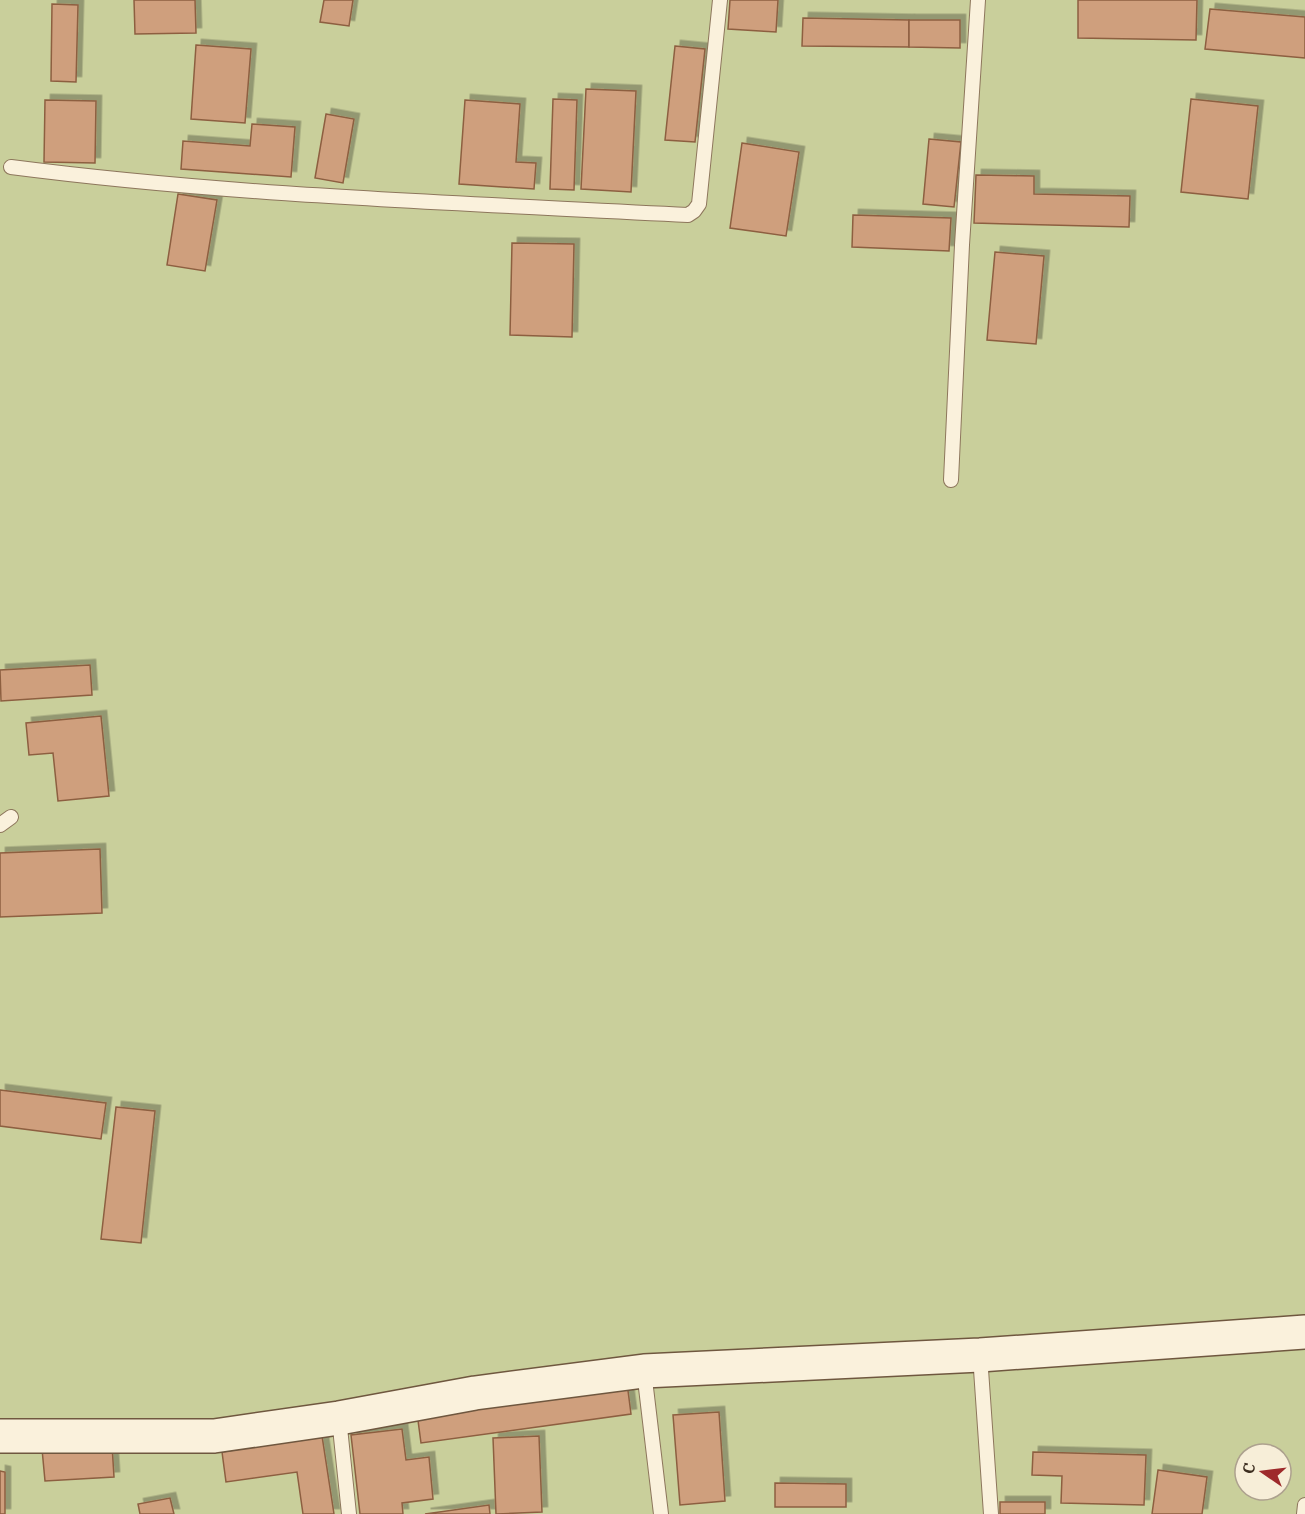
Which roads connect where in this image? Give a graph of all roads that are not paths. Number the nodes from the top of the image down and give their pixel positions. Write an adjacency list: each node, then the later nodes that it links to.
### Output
1 (720, 0): 3 (lane)
2 (978, 0): 4 (lane)
3 (11, 167)
4 (951, 480)
5 (1305, 1332): 6 (street)
6 (980, 1355): 7 (street); 13 (lane)
7 (644, 1371): 8 (street); 12 (lane)
8 (339, 1418): 9 (street); 11 (lane)
9 (0, 1436)
10 (1305, 1505): 14 (lane)
11 (349, 1514)
12 (661, 1514)
13 (991, 1514)
14 (1304, 1514)

